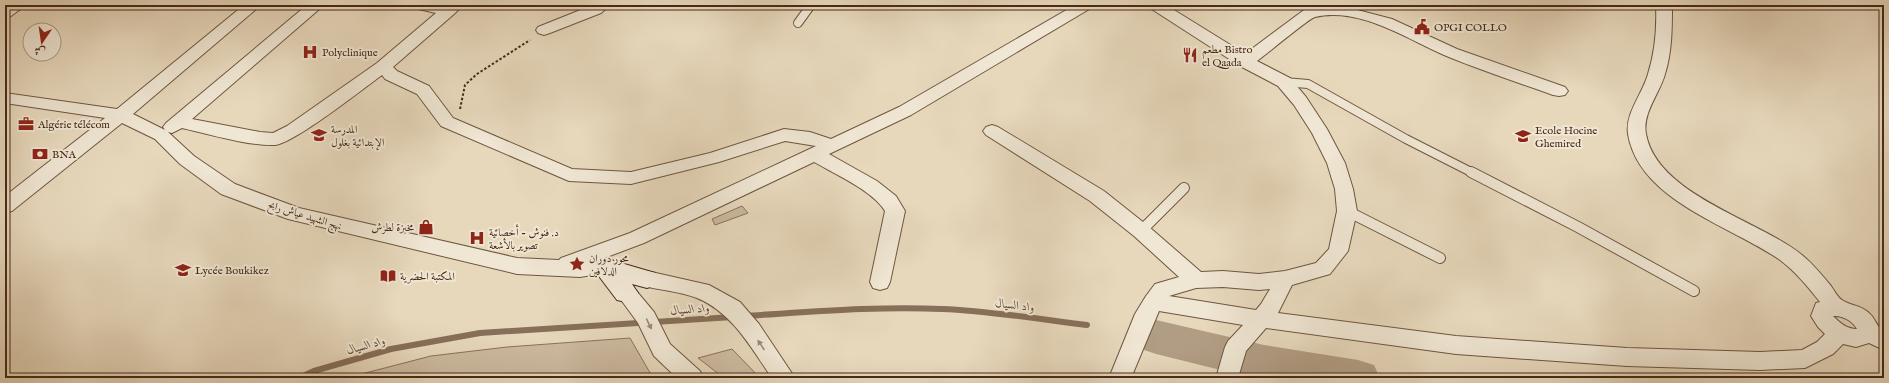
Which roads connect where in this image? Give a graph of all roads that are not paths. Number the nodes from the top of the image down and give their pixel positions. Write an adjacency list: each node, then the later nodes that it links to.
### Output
1 (18, 5): 11 (street)
2 (254, 5): 19 (street)
3 (316, 5): 20 (street)
4 (419, 5): 10 (street)
5 (602, 5): 13 (street)
6 (811, 5): 12 (lane)
7 (1086, 5): 23 (street)
8 (1664, 5): 38 (street)
9 (1160, 7): 14 (street)
10 (452, 8): 15 (street)
11 (5, 13)
12 (798, 23)
13 (544, 30)
14 (1246, 62): 16 (street); 17 (street)
15 (383, 67): 20 (street); 23 (street)
16 (1284, 82): 27 (street); 36 (lane)
17 (1559, 91)
18 (5, 98): 19 (street, نهج الشهيد عياش رابح)
19 (121, 115): 22 (street, نهج الشهيد عياش رابح); 26 (street)
20 (179, 122): 22 (street)
21 (992, 131): 28 (street)
22 (161, 135): 31 (street, نهج الشهيد عياش رابح)
23 (832, 145): 24 (street)
24 (815, 154): 31 (street); 35 (street)
25 (1184, 188): 28 (lane)
26 (5, 206)
27 (1347, 211): 29 (lane); 33 (street)
28 (1141, 231): 34 (street)
29 (1440, 258)
30 (604, 267): 31 (street, نهج الشهيد عياش رابح); 32 (street); 37 (street)
31 (557, 268)
32 (647, 279): 45 (street, one-way to 32)
33 (1285, 279): 34 (street); 40 (street)
34 (1196, 280): 39 (street)
35 (880, 282)
36 (1694, 291)
37 (626, 292): 44 (street, one-way to 44)
38 (1835, 307): 41 (street); 42 (street)
39 (1150, 308): 40 (street); 46 (street)
40 (1260, 319): 41 (street); 43 (street)
41 (1840, 333): 42 (street)
42 (1876, 337)
43 (1232, 361)
44 (692, 378)
45 (783, 378)
46 (1120, 378)

